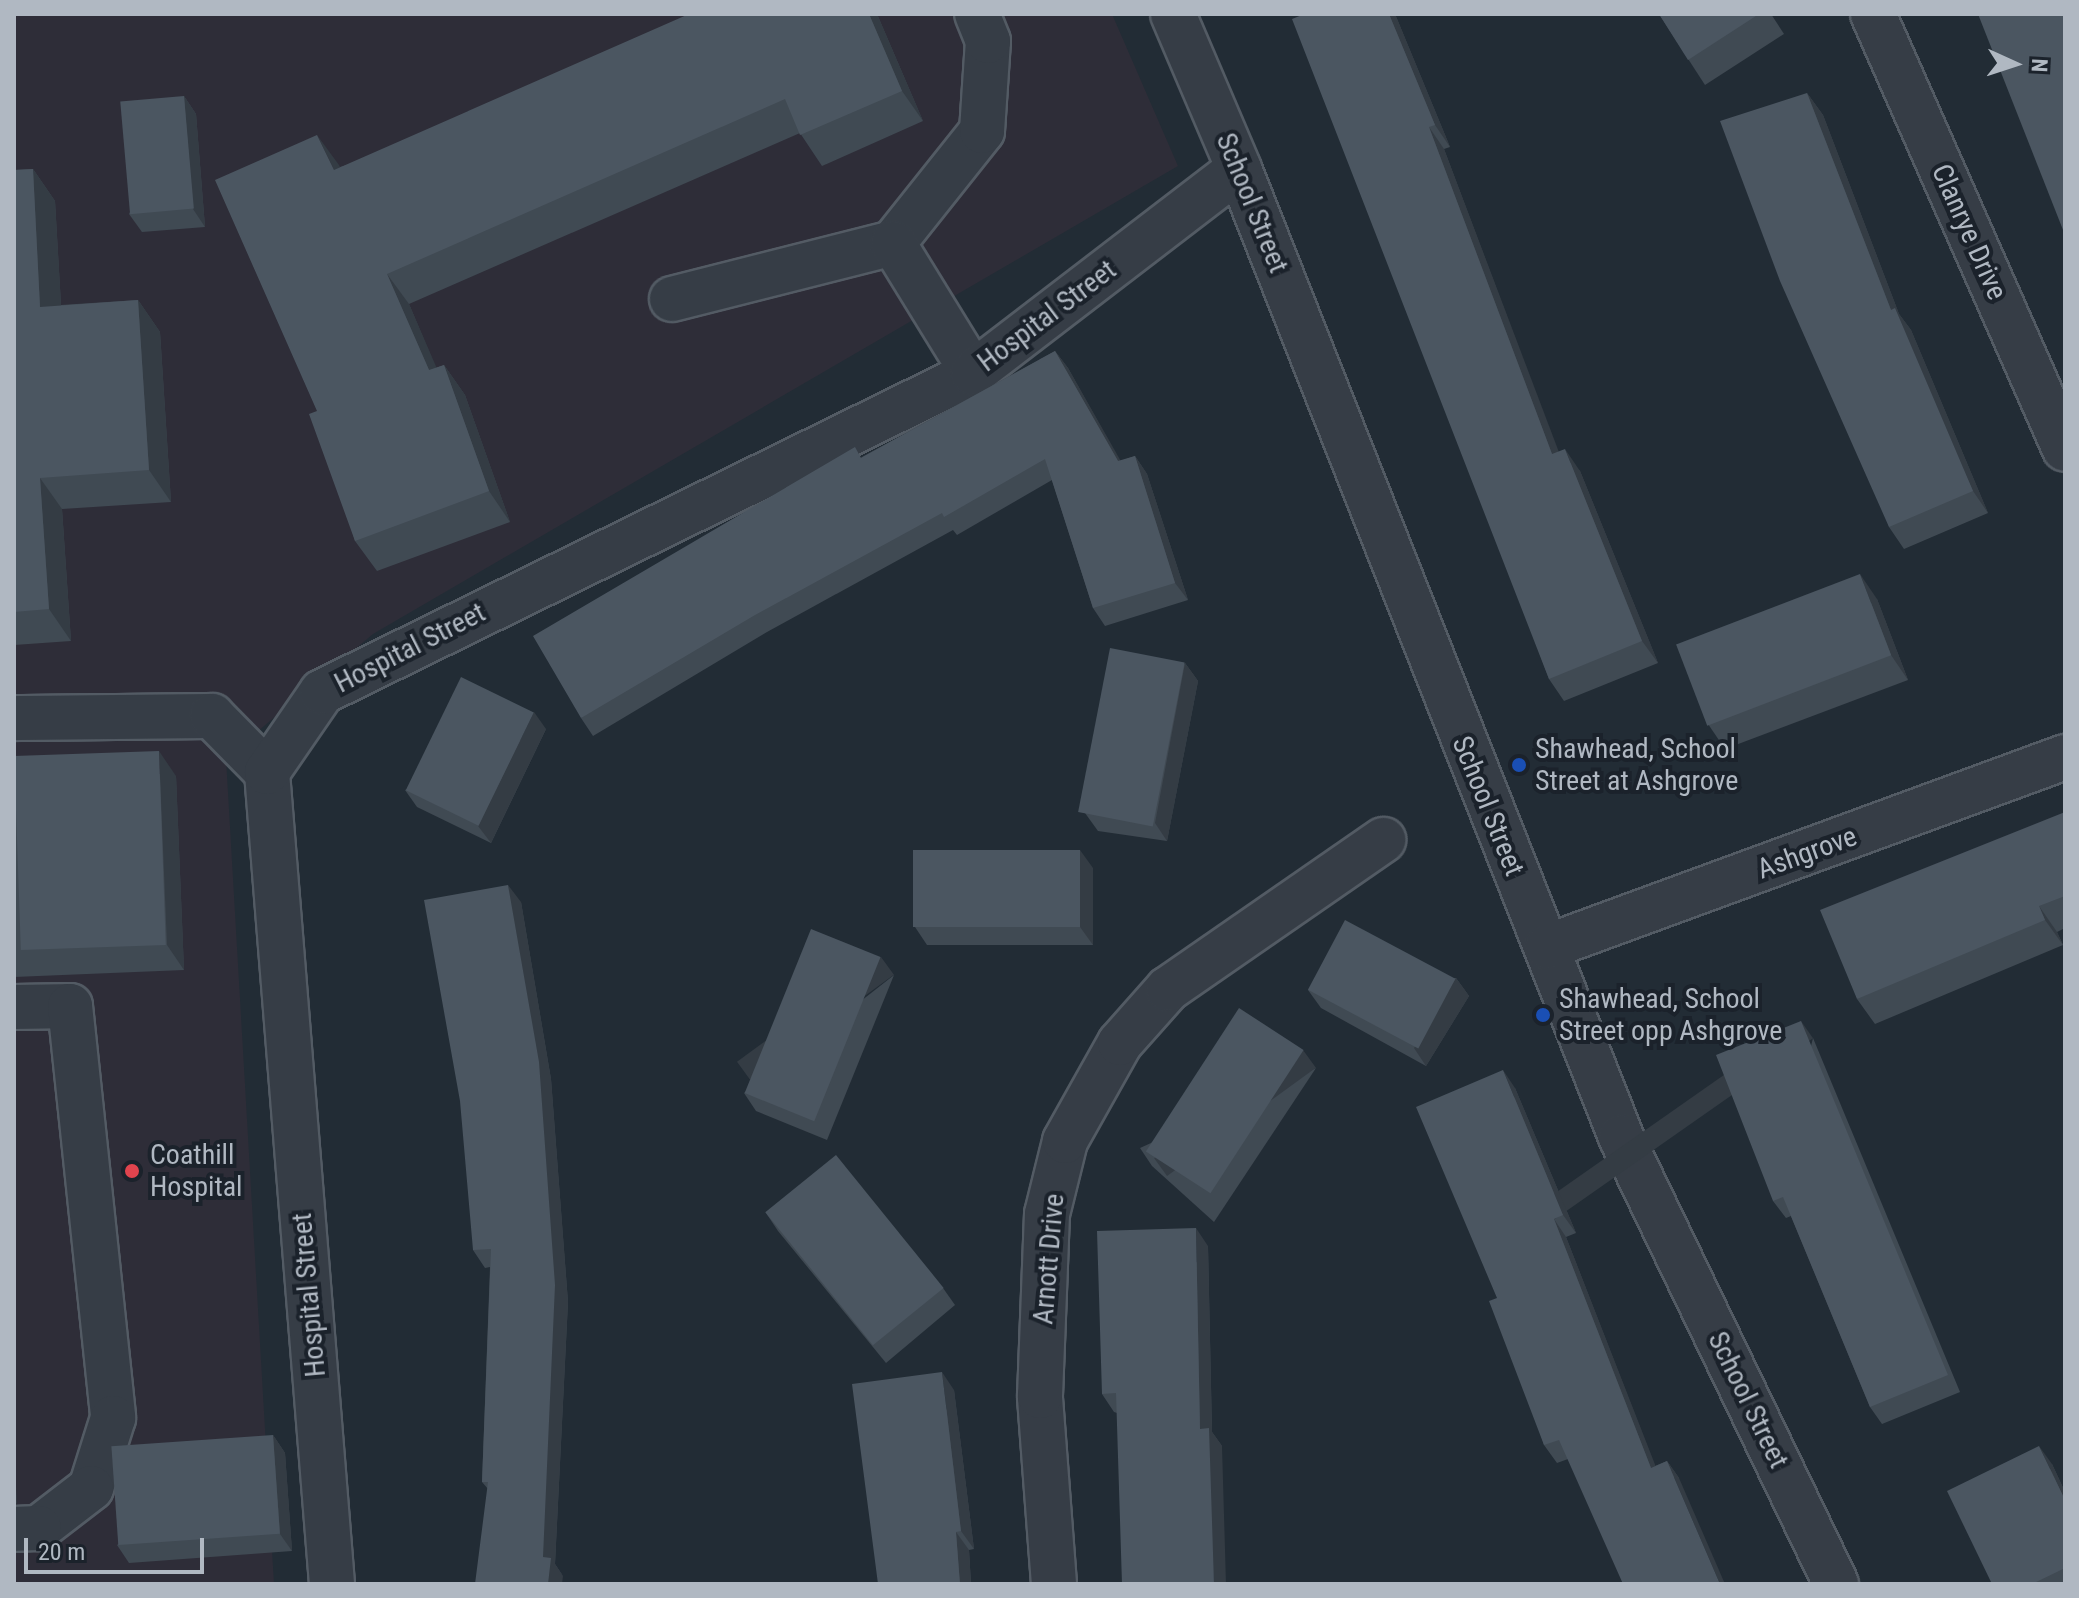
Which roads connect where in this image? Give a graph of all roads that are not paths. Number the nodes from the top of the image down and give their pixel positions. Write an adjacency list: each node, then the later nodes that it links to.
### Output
1 (977, 14): 5 (street)
2 (1173, 14): 4 (street, School Street)
3 (1873, 14): 8 (street, Clanrye Drive)
4 (1239, 169): 7 (street, Hospital Street); 13 (street, School Street)
5 (893, 243): 6 (street); 7 (street)
6 (672, 299)
7 (973, 373): 11 (street, Hospital Street)
8 (2065, 449)
9 (14, 718): 11 (street)
10 (2065, 757): 13 (street, Ashgrove)
11 (267, 772): 16 (street, Hospital Street)
12 (1383, 840): 17 (street, Arnott Drive)
13 (1547, 947): 18 (street, School Street)
14 (14, 1007): 15 (street)
15 (14, 1529)
16 (332, 1584)
17 (1054, 1584)
18 (1836, 1584)

